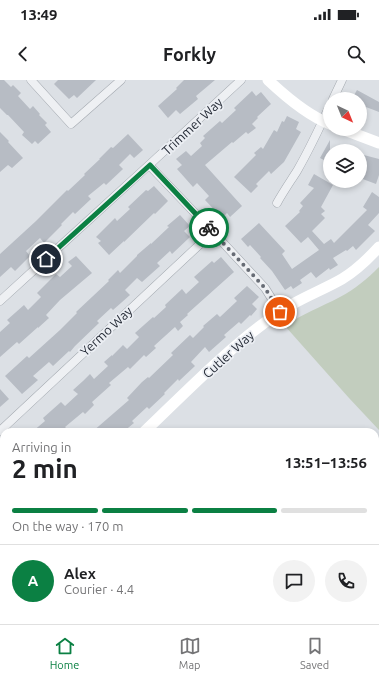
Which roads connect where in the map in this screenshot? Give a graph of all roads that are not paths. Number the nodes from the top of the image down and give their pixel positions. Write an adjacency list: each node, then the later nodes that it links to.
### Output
1 (31, 80): 2 (street)
2 (121, 80)
3 (241, 80): 11 (street, Trimmer Way)
4 (268, 80): 7 (street)
5 (342, 80): 6 (street)
6 (336, 92)
7 (323, 121)
8 (323, 128): 12 (street)
9 (360, 136): 10 (street)
10 (379, 143)
11 (150, 165): 13 (street); 15 (street, Trimmer Way)
12 (277, 203)
13 (213, 232): 16 (street); 17 (street, Yermo Way)
14 (379, 247): 16 (street, Cutler Way)
15 (0, 301)
16 (280, 312): 18 (street, Cutler Way)
17 (3, 428)
18 (148, 428)

